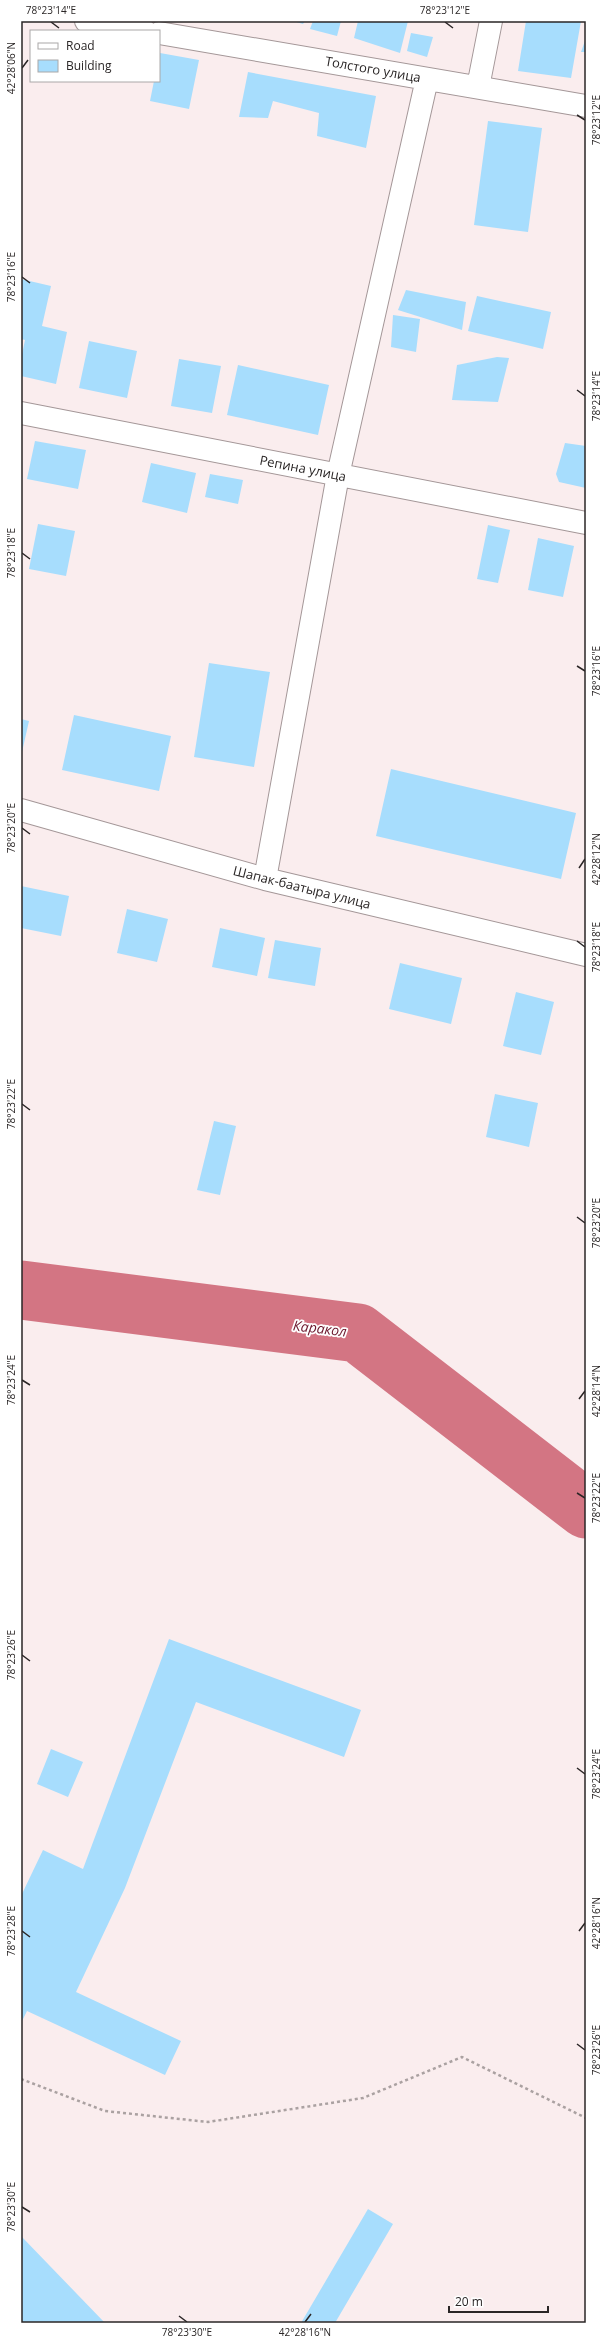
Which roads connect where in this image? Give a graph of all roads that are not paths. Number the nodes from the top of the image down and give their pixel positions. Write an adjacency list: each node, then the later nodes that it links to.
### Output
1 (86, 21): 3 (street)
2 (491, 21): 6 (street)
3 (139, 30)
4 (160, 33): 5 (street, Толстого улица)
5 (427, 79): 6 (street, Толстого улица); 9 (street)
6 (478, 87): 7 (street, Толстого улица)
7 (586, 106)
8 (21, 413): 9 (street, Репина улица)
9 (338, 475): 10 (street, Репина улица); 12 (street)
10 (586, 523)
11 (21, 810): 12 (street, Шапак-баатыра улица)
12 (265, 879): 13 (street, Шапак-баатыра улица)
13 (586, 954)

